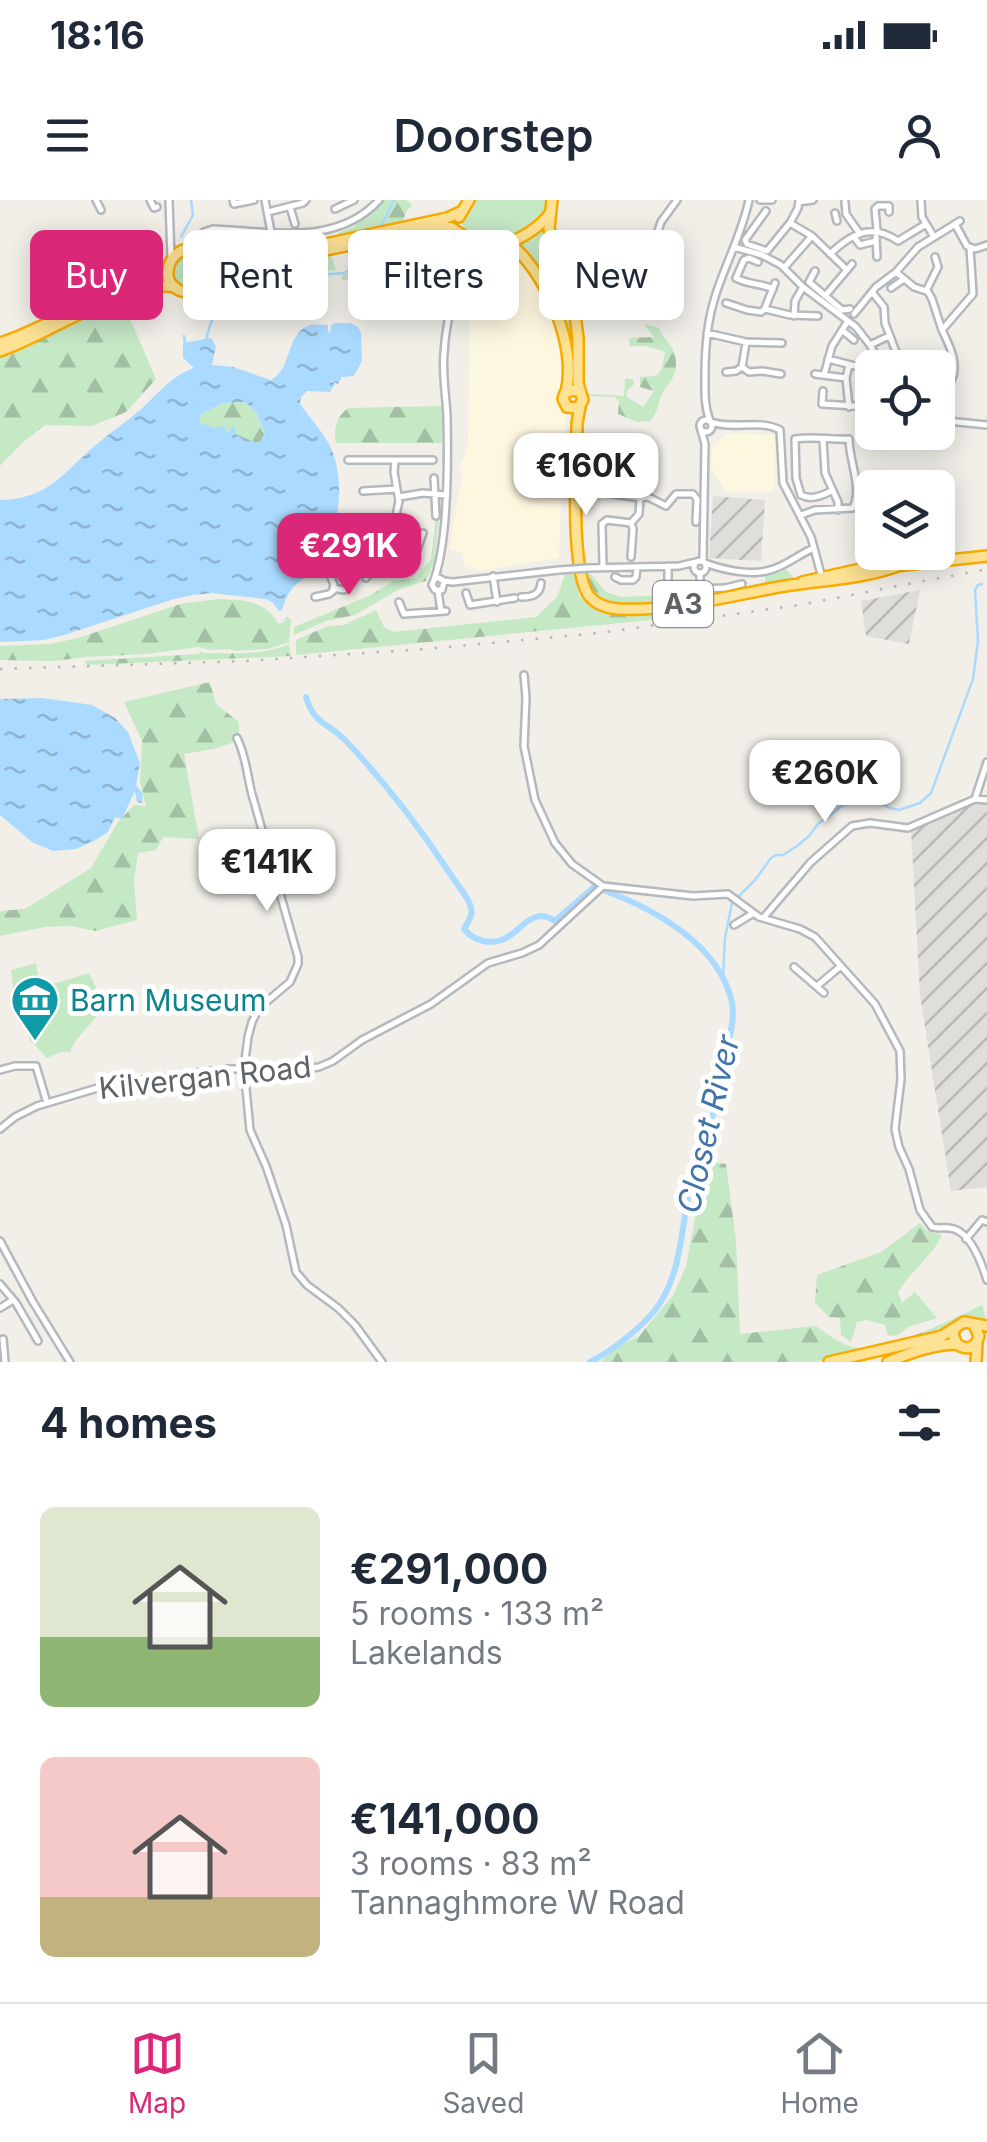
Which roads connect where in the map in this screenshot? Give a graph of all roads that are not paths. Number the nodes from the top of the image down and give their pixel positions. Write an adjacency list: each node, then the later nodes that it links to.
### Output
1 (96, 200): 23 (street)
2 (150, 200): 21 (street)
3 (170, 200): 46 (street)
4 (254, 200): 14 (street)
5 (265, 200): 25 (street)
6 (308, 200): 18 (street)
7 (354, 200): 22 (street)
8 (378, 200): 35 (street)
9 (469, 200): 26 (highway)
10 (677, 200): 40 (street)
11 (772, 200): 15 (street)
12 (921, 200): 33 (street)
13 (799, 201): 17 (street); 31 (street)
14 (234, 202): 28 (street)
15 (759, 202)
16 (844, 202): 29 (street)
17 (809, 203)
18 (290, 206): 25 (street); 32 (street)
19 (552, 206): 41 (highway, A3)
20 (747, 208): 48 (street)
21 (153, 209)
22 (335, 209)
23 (101, 210)
24 (766, 210): 31 (street)
25 (268, 212): 34 (street)
26 (460, 212): 36 (highway, A3); 39 (highway)
27 (890, 212): 44 (street)
28 (236, 213)
29 (846, 214): 30 (street); 43 (street)
30 (836, 217)
31 (790, 223): 42 (street)
32 (295, 224)
33 (926, 224): 44 (street); 45 (street)
34 (272, 230)
35 (328, 230)
36 (400, 230)
37 (417, 230): 38 (highway, A3)
38 (456, 230)
39 (462, 230)
40 (657, 230)
41 (519, 236)
42 (812, 236): 53 (street); 58 (street)
43 (857, 236): 44 (street); 44 (street); 53 (street)
44 (876, 236): 54 (street)
45 (934, 238): 50 (street); 60 (street)
46 (172, 244): 49 (street); 57 (street)
47 (987, 245): 50 (street)
48 (734, 247): 58 (street); 78 (street)
49 (183, 248)
50 (970, 248): 77 (street)
51 (183, 251): 57 (highway)
52 (519, 252): 100 (highway, A3)
53 (830, 254): 68 (street)
54 (877, 257)
55 (935, 257): 65 (street)
56 (758, 262): 70 (street)
57 (170, 264): 63 (highway); 82 (highway)
58 (784, 268): 64 (street)
59 (815, 272): 68 (street)
60 (896, 272): 61 (street); 67 (street)
61 (904, 279): 62 (street); 65 (street)
62 (892, 284)
63 (175, 287): 66 (highway, A3); 88 (highway, A3)
64 (803, 287): 71 (street); 75 (street)
65 (926, 290): 77 (street)
66 (183, 292)
67 (872, 292): 68 (street); 79 (street)
68 (824, 297)
69 (726, 304): 70 (street)
70 (764, 308): 71 (street)
71 (794, 316): 72 (street)
72 (818, 316)
73 (449, 320): 123 (street)
74 (575, 320): 99 (highway, A3)
75 (848, 321): 76 (street); 84 (street)
76 (842, 330): 80 (street); 89 (street)
77 (942, 330): 87 (street)
78 (707, 334): 81 (street); 104 (street)
79 (890, 336): 84 (street); 86 (street)
80 (854, 341)
81 (746, 342): 83 (street); 92 (street)
82 (0, 343)
83 (778, 344)
84 (870, 345): 85 (street)
85 (873, 350)
86 (895, 350)
87 (952, 350)
88 (0, 351)
89 (828, 360): 90 (street); 96 (street)
90 (849, 366): 91 (street); 97 (street)
91 (855, 366)
92 (742, 367): 93 (street); 94 (street)
93 (728, 373)
94 (779, 373)
95 (815, 374): 96 (street)
96 (824, 375): 97 (street)
97 (846, 378): 101 (street)
98 (823, 391): 101 (street)
99 (580, 392): 100 (highway); 103 (highway, A3)
100 (566, 393): 103 (highway, A3)
101 (849, 406): 102 (street)
102 (855, 406)
103 (574, 408): 149 (highway, A3)
104 (706, 408): 105 (street); 106 (street)
105 (702, 421): 106 (street); 110 (street)
106 (711, 422): 109 (street); 111 (street)
107 (955, 422): 108 (street)
108 (987, 425)
109 (722, 426): 111 (street); 128 (street)
110 (701, 430): 111 (street); 113 (street)
111 (710, 431): 113 (street)
112 (823, 439): 120 (street); 120 (street); 127 (street)
113 (705, 444): 144 (street)
114 (434, 459): 116 (street)
115 (348, 460): 116 (street)
116 (396, 461): 121 (street)
117 (604, 470): 124 (street)
118 (432, 481): 122 (street)
119 (364, 491): 121 (street)
120 (832, 491): 127 (street)
121 (398, 493): 122 (street); 133 (street)
122 (434, 494): 123 (street); 129 (street)
123 (446, 494): 151 (street)
124 (640, 498): 130 (street); 132 (street)
125 (369, 510): 131 (street)
126 (815, 510): 127 (street); 128 (street); 134 (street)
127 (838, 510)
128 (801, 515): 134 (street)
129 (436, 516)
130 (694, 518)
131 (367, 520): 133 (street); 138 (street)
132 (630, 522): 140 (street); 145 (street)
133 (395, 523): 137 (street)
134 (806, 524): 136 (street)
135 (423, 532): 137 (street)
136 (814, 548): 144 (street); 149 (street)
137 (383, 552): 138 (street)
138 (346, 554): 155 (street)
139 (987, 556): 141 (highway, A3)
140 (631, 557)
141 (955, 560)
142 (637, 566): 143 (street); 145 (street); 150 (street)
143 (668, 566): 144 (street); 153 (street)
144 (700, 566): 154 (street)
145 (603, 567): 148 (street, bridge)
146 (864, 570): 149 (highway, A3)
147 (886, 570): 149 (highway, A3)
148 (498, 575): 151 (street); 160 (street)
149 (821, 575)
150 (615, 578)
151 (440, 583): 159 (street)
152 (541, 583): 160 (street)
153 (668, 583)
154 (742, 584)
155 (334, 588): 156 (street); 158 (street)
156 (345, 590)
157 (466, 592): 160 (street)
158 (317, 595)
159 (400, 602)
160 (497, 602)
161 (524, 675): 166 (street)
162 (237, 738): 174 (street)
163 (987, 762): 164 (street)
164 (975, 800): 165 (street); 168 (street)
165 (987, 800)
166 (600, 888): 167 (street); 174 (street, Kilvergan Road)
167 (753, 913): 168 (street); 169 (street)
168 (764, 918): 170 (street)
169 (735, 923)
170 (840, 966): 172 (street); 180 (street)
171 (794, 967): 172 (street)
172 (817, 986): 173 (street)
173 (824, 993)
174 (244, 1068): 176 (street, Kilvergan Road); 196 (street)
175 (0, 1070): 176 (street)
176 (47, 1103): 177 (street, Kilvergan Road)
177 (0, 1129)
178 (986, 1210): 179 (street)
179 (984, 1221): 180 (street)
180 (966, 1238): 182 (street)
181 (0, 1241): 195 (street)
182 (987, 1280)
183 (0, 1284): 184 (street)
184 (12, 1300): 185 (street); 190 (street)
185 (0, 1308)
186 (974, 1324): 187 (highway); 188 (highway); 191 (highway)
187 (987, 1326)
188 (955, 1328): 192 (highway); 197 (highway)
189 (3, 1339): 194 (street)
190 (38, 1340)
191 (981, 1340): 192 (highway); 199 (highway)
192 (958, 1345): 193 (highway); 198 (highway)
193 (962, 1360)
194 (4, 1362)
195 (70, 1362)
196 (382, 1362)
197 (829, 1362)
198 (888, 1362)
199 (976, 1362)

